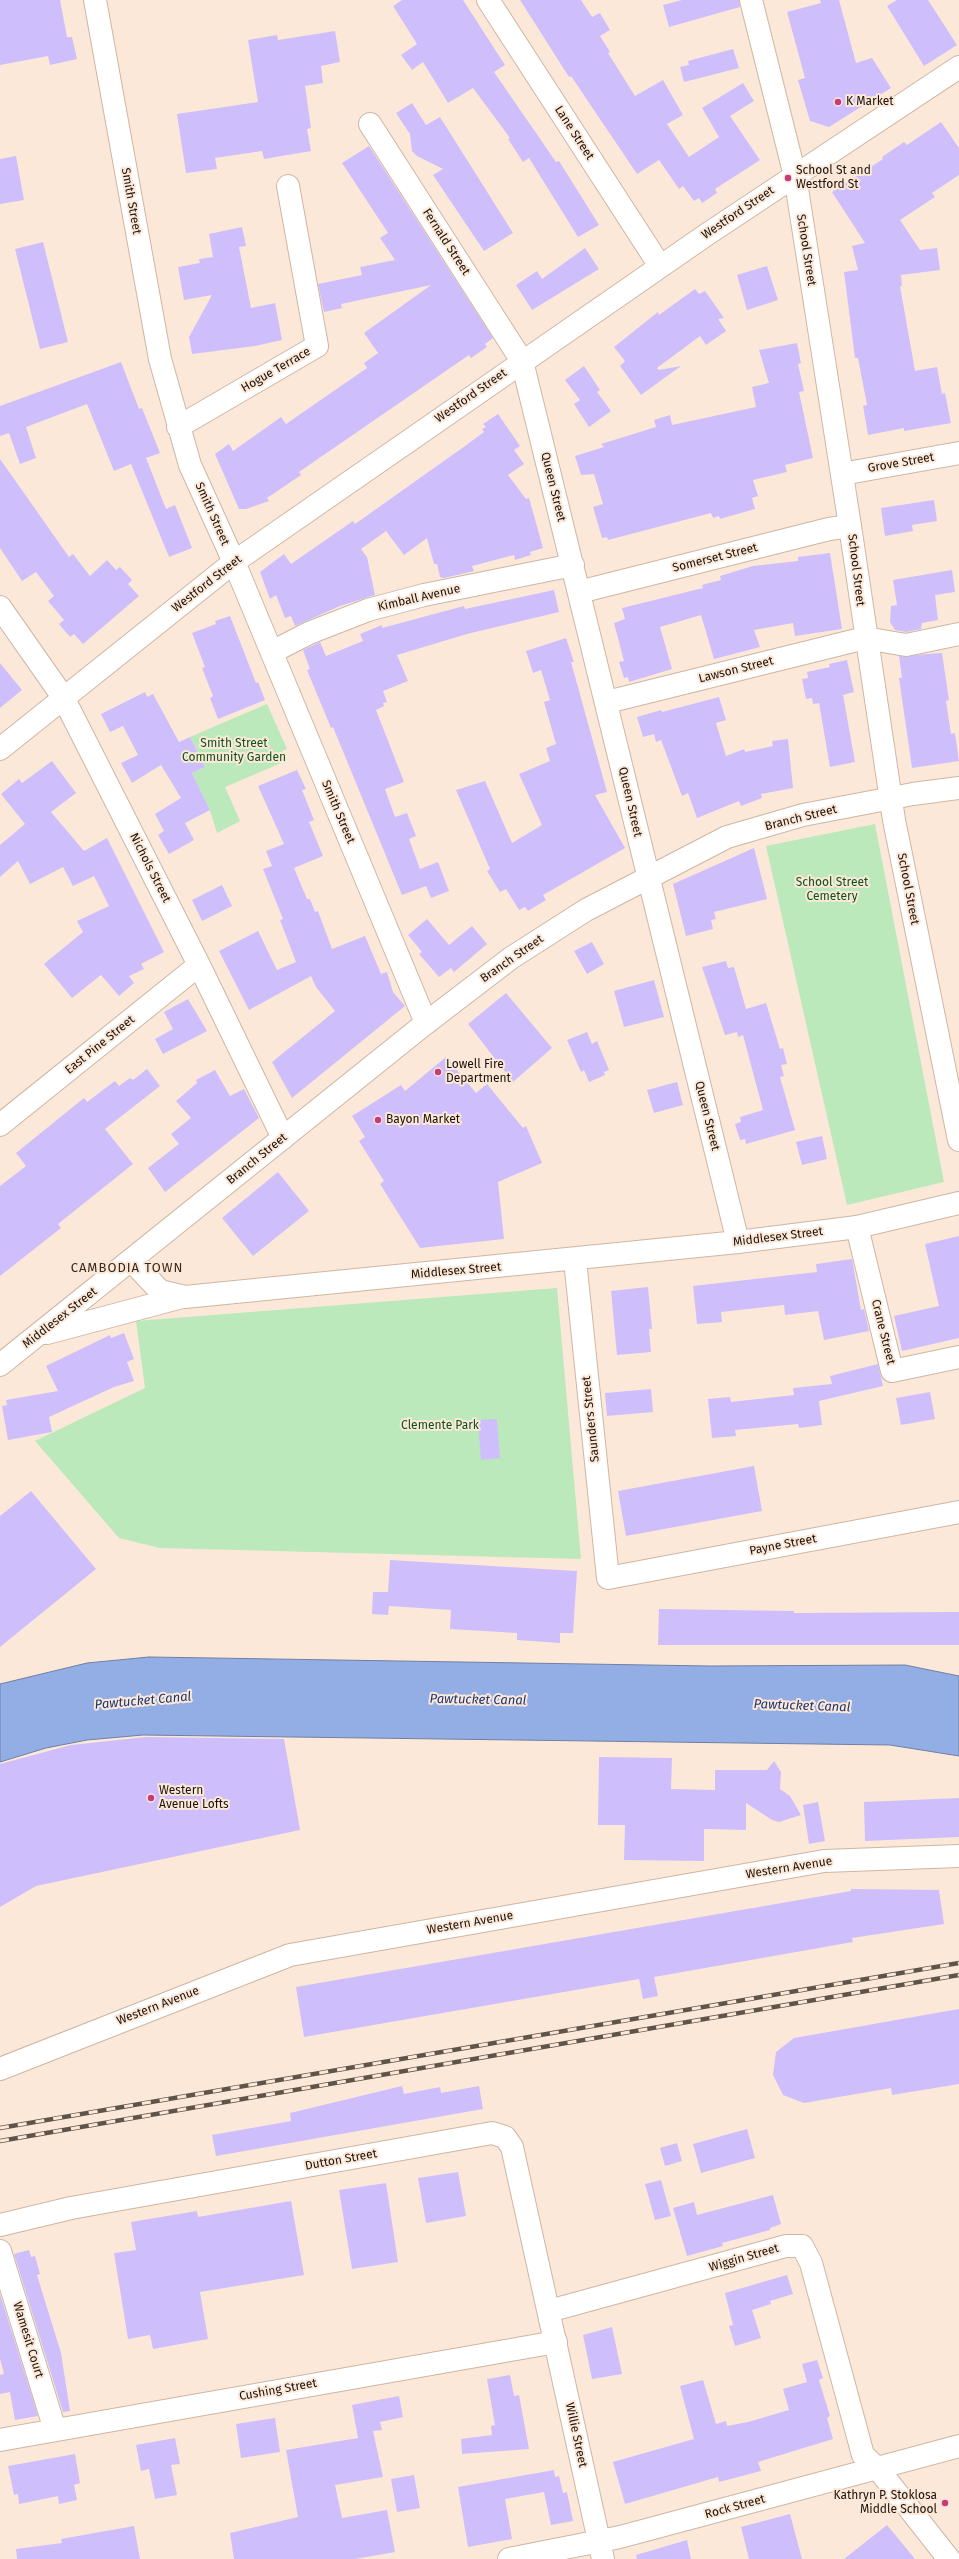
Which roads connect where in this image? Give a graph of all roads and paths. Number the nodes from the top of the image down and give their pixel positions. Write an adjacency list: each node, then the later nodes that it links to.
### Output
1 (95, 0): 10 (street, Smith Street)
2 (488, 0): 8 (street, Lane Street)
3 (751, 0): 6 (street, School Street)
4 (959, 67): 6 (street, Westford Street)
5 (370, 124): 9 (street, Fernald Street)
6 (795, 176): 8 (street, Westford Street); 12 (street, School Street)
7 (288, 186): 10 (street, Hogue Terrace)
8 (660, 266): 9 (street, Westford Street)
9 (522, 361): 14 (street, Westford Street); 15 (street, Queen Street)
10 (178, 427): 14 (street, Smith Street)
11 (959, 453): 12 (street, Grove Street)
12 (842, 474): 13 (street, School Street)
13 (850, 526): 16 (street, Somerset Street); 19 (street, School Street)
14 (234, 562): 20 (street, Smith Street); 21 (street, Westford Street)
15 (573, 565): 16 (street, Queen Street); 20 (street, Kimball Avenue)
16 (579, 592): 22 (street, Queen Street)
17 (0, 607): 21 (street, Nichols Street)
18 (959, 634): 19 (street)
19 (865, 638): 22 (street, Lawson Street); 25 (street, School Street)
20 (272, 652): 28 (street, Smith Street)
21 (64, 697): 23 (street, Westford Street); 27 (street, Nichols Street)
22 (606, 702): 26 (street, Queen Street)
23 (0, 749)
24 (959, 788): 25 (street, Branch Street)
25 (890, 798): 26 (street, Branch Street); 31 (street, School Street)
26 (648, 876): 28 (street, Branch Street); 34 (street, Queen Street)
27 (199, 965): 29 (street, East Pine Street); 30 (street, Nichols Street)
28 (426, 1023): 30 (street, Branch Street)
29 (0, 1126)
30 (283, 1138): 35 (street, Branch Street)
31 (959, 1140)
32 (959, 1203): 33 (street, Middlesex Street)
33 (857, 1227): 34 (street, Middlesex Street); 39 (street, Crane Street)
34 (738, 1242): 36 (street, Middlesex Street)
35 (131, 1260): 37 (street, Middlesex Street); 38 (street, Middlesex Street)
36 (575, 1260): 37 (street, Middlesex Street); 42 (street, Saunders Street)
37 (186, 1297): 38 (street)
38 (37, 1336): 40 (street, Middlesex Street)
39 (959, 1357)
40 (0, 1365)
41 (959, 1512): 42 (street, Payne Street)
42 (608, 1578)
43 (959, 1856): 44 (street, Western Avenue)
44 (0, 2069)
45 (0, 2225): 47 (street, Dutton Street)
46 (0, 2251): 49 (street, Wamesit Court)
47 (549, 2311): 48 (street, Willie Street); 52 (street, Wiggin Street)
48 (556, 2342): 49 (street, Cushing Street); 53 (street, Willie Street)
49 (55, 2430): 50 (street, Cushing Street)
50 (0, 2440)
51 (959, 2446): 52 (street, Rock Street)
52 (878, 2469): 53 (street, Rock Street); 55 (street)
53 (601, 2550): 54 (street, Rock Street)
54 (509, 2559)
55 (949, 2559)

